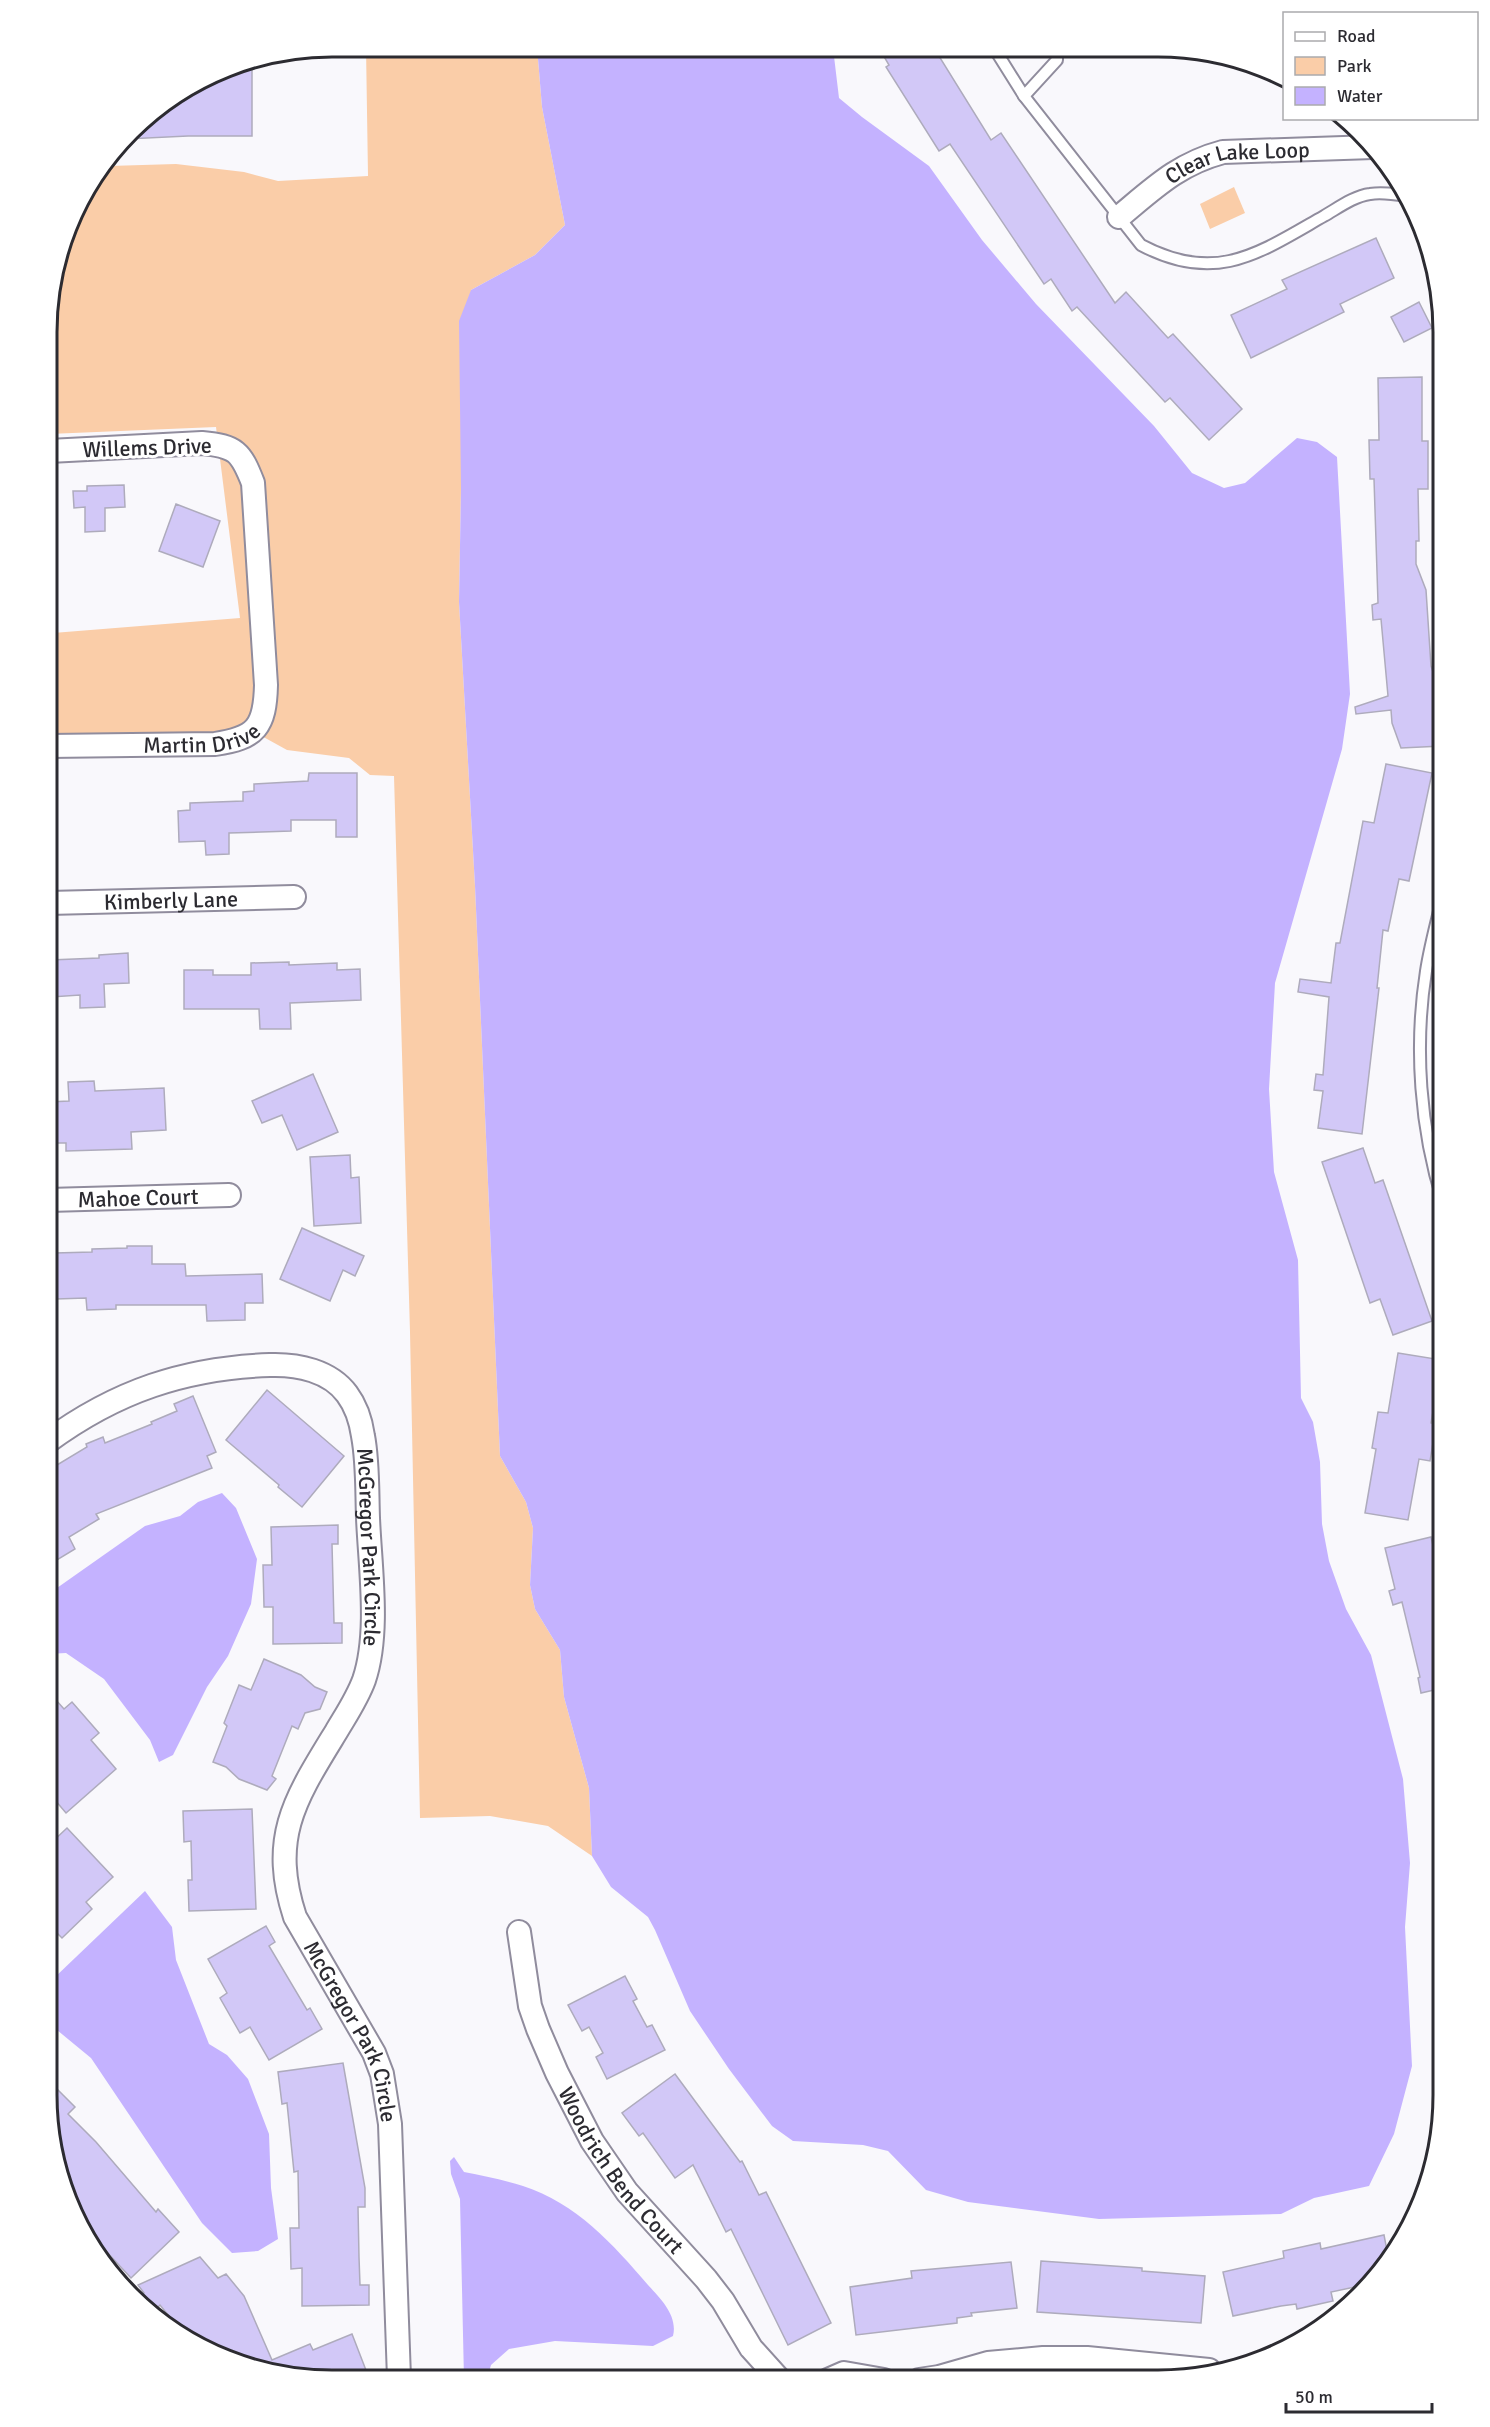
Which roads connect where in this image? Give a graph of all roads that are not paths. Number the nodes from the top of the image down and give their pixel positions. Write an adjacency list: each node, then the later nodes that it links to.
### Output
1 (1000, 57): 3 (lane)
2 (1057, 57): 3 (lane)
3 (1024, 96): 6 (lane)
4 (1361, 147): 6 (street, Clear Lake Loop)
5 (1396, 195): 6 (lane)
6 (1119, 217)
7 (57, 451): 8 (street, Willems Drive)
8 (260, 598): 9 (street, Martin Drive)
9 (57, 746)
10 (294, 897): 11 (street, Kimberly Lane)
11 (57, 903)
12 (1433, 939): 13 (lane)
13 (1433, 1160)
14 (229, 1195): 15 (street, Mahoe Court)
15 (57, 1200)
16 (57, 1436): 19 (street, McGregor Park Circle)
17 (519, 1932): 20 (street, Woodrich Bend Court)
18 (1191, 2368): 21 (street)
19 (399, 2370)
20 (771, 2370)
21 (964, 2370)

